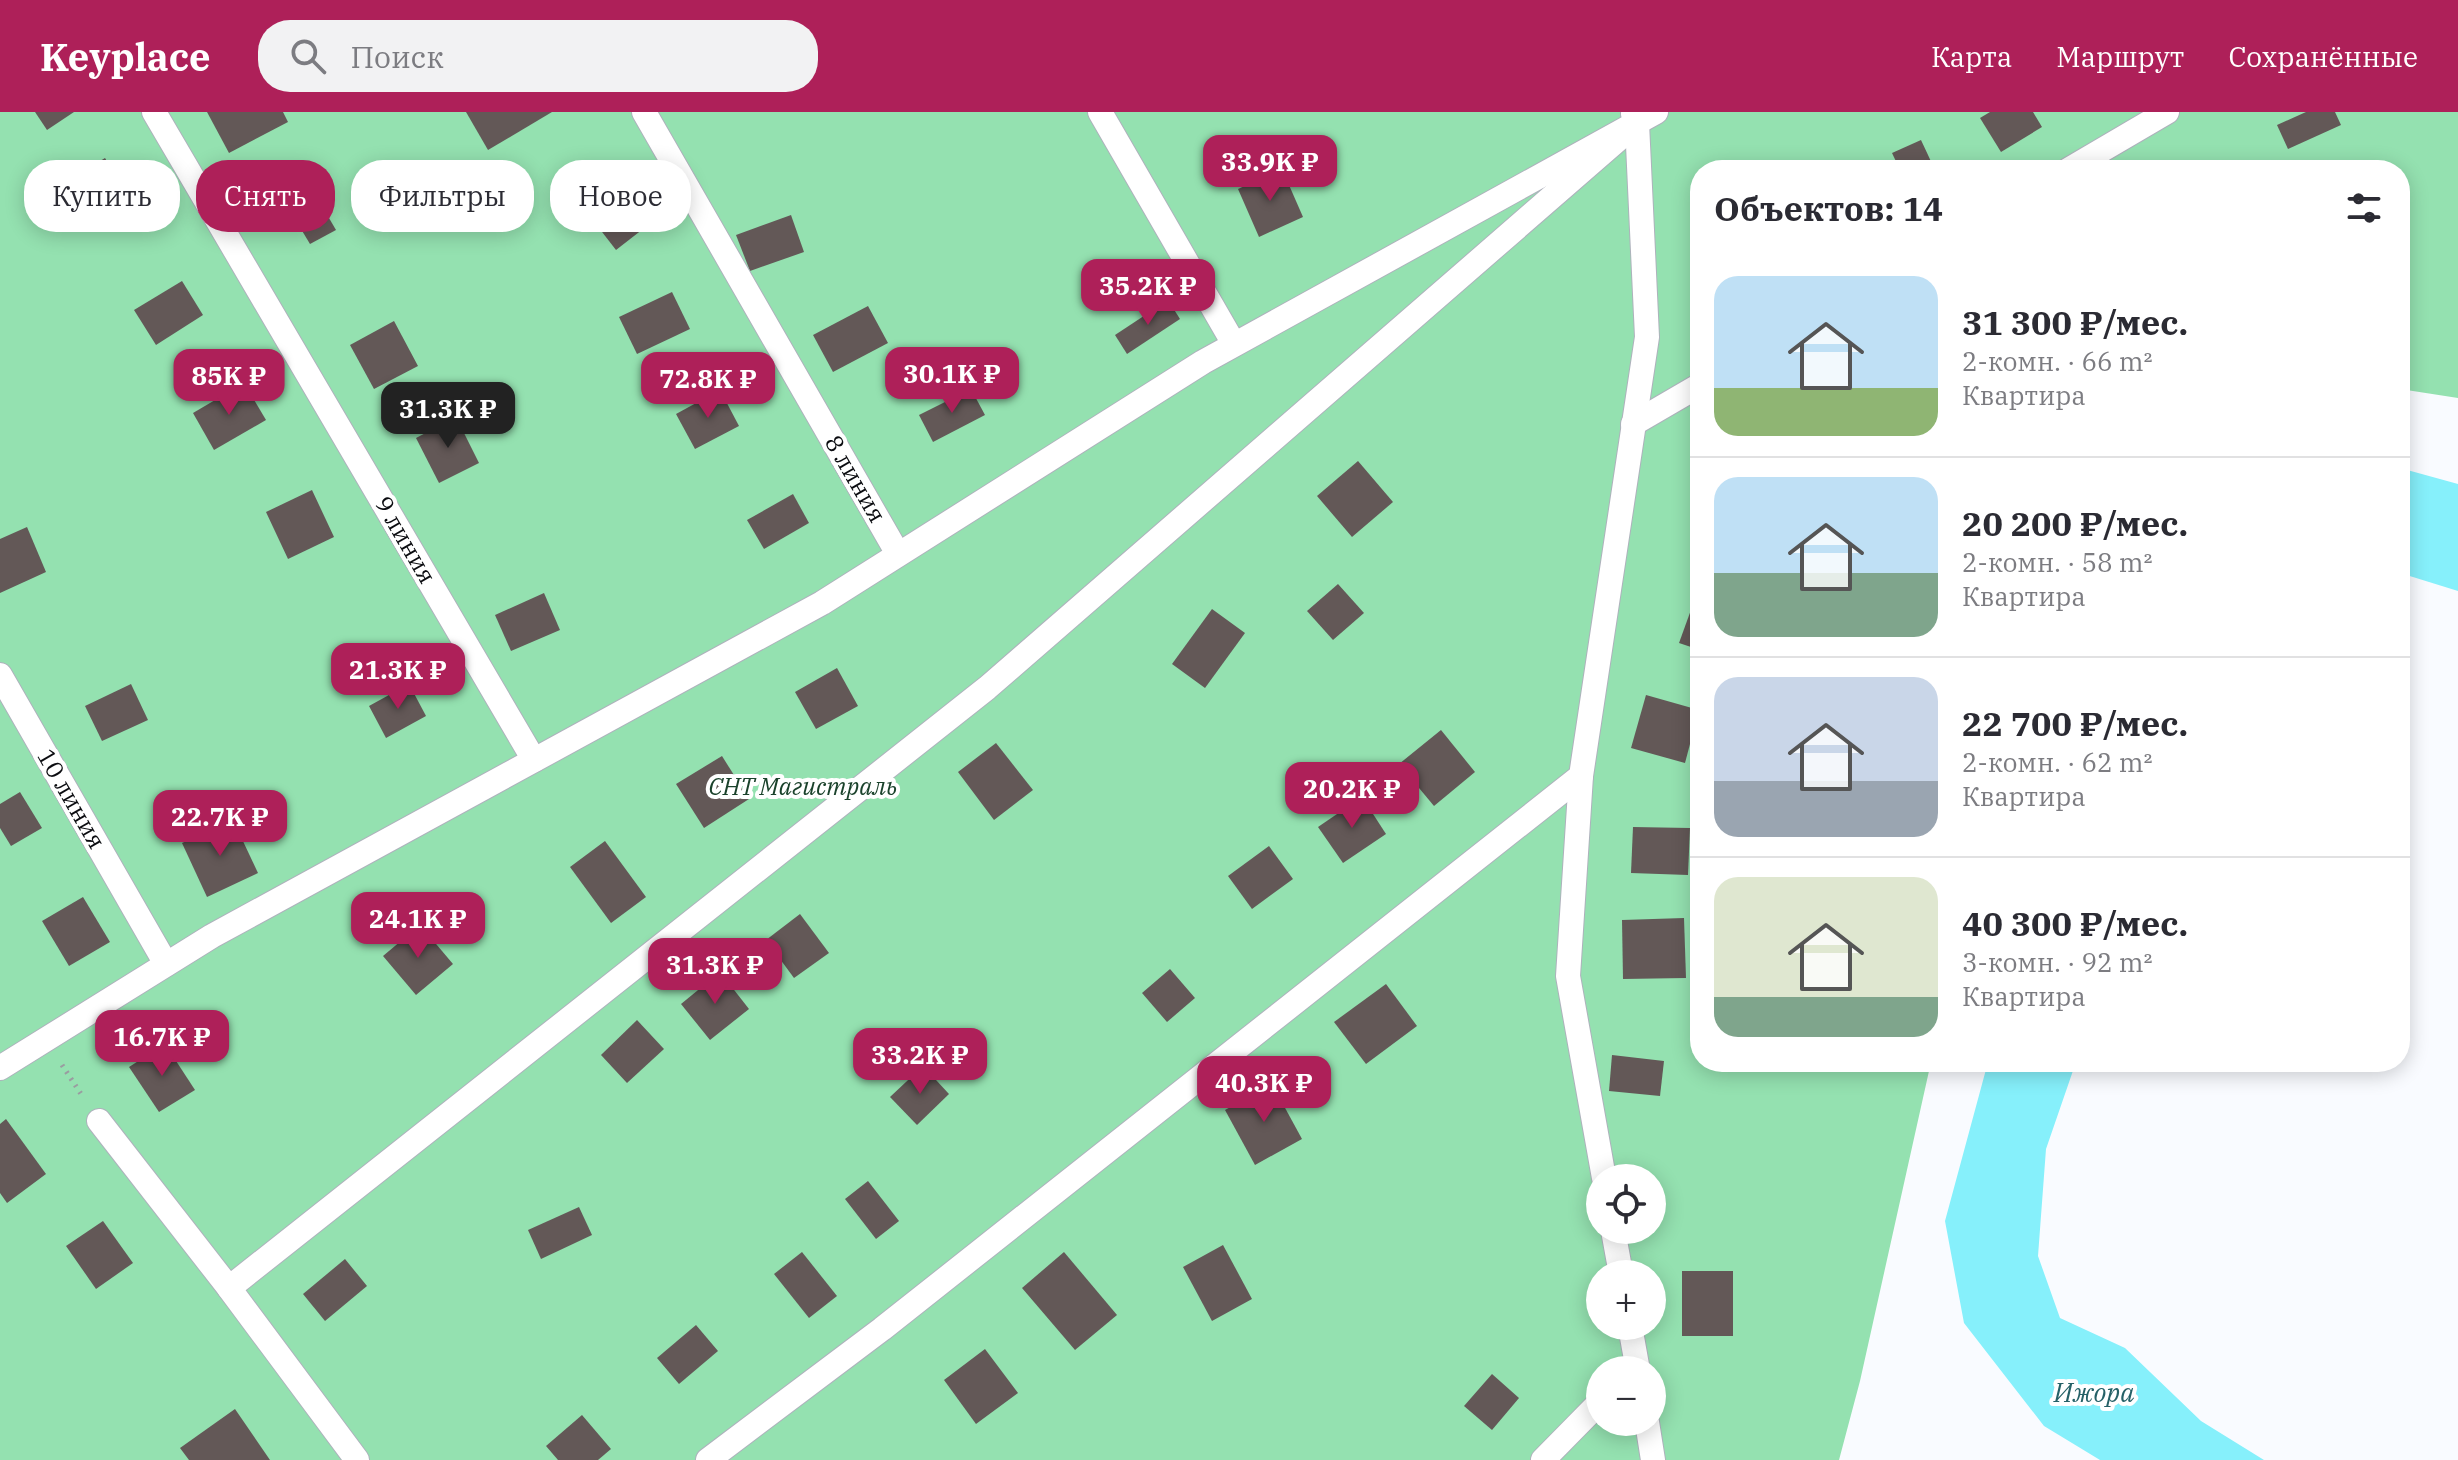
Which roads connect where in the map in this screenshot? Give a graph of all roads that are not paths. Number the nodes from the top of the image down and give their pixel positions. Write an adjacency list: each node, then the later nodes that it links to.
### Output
1 (154, 112): 12 (lane, 9 линия)
2 (644, 112): 10 (lane, 8 линия)
3 (1100, 112): 7 (lane)
4 (2167, 112): 6 (lane)
5 (1642, 116): 7 (lane); 9 (lane); 18 (lane)
6 (2085, 160)
7 (1234, 344): 10 (lane)
8 (1690, 391): 9 (lane)
9 (1633, 424): 13 (lane)
10 (898, 554): 12 (lane)
11 (0, 675): 14 (lane, 10 линия)
12 (534, 760): 14 (lane)
13 (1581, 776): 17 (lane); 22 (lane)
14 (166, 964): 15 (lane)
15 (0, 1068)
16 (99, 1121): 18 (lane)
17 (1602, 1164)
18 (229, 1288): 21 (lane)
19 (1586, 1416): 23 (lane)
20 (1649, 1436): 24 (lane)
21 (357, 1460)
22 (708, 1460)
23 (1543, 1460)
24 (1653, 1460)

